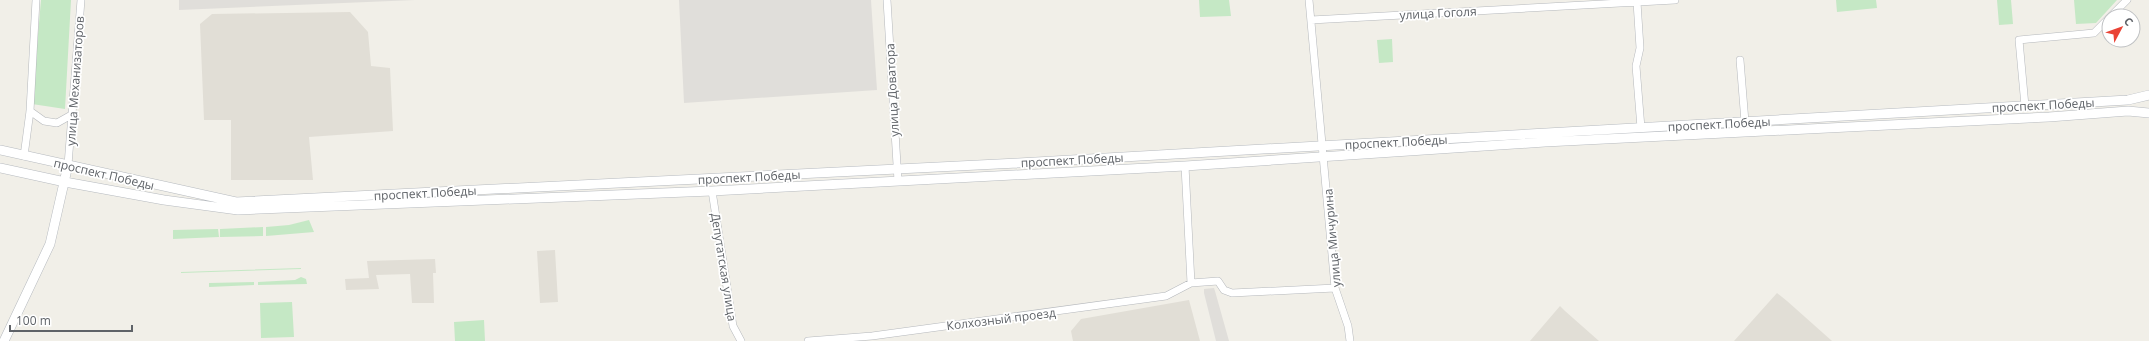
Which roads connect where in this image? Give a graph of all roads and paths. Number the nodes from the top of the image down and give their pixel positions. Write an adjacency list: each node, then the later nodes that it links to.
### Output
1 (36, 0): 14 (street)
2 (81, 0): 16 (street, улица Механизаторов)
3 (887, 0): 26 (street, улица Доватора)
4 (1309, 0): 9 (street, улица Мичурина)
5 (1675, 0): 7 (street, улица Гоголя)
6 (2127, 0): 8 (street)
7 (1637, 2): 9 (street, улица Гоголя); 18 (street)
8 (2119, 8)
9 (1312, 20): 19 (street, улица Мичурина)
10 (2101, 26): 13 (street)
11 (1740, 60): 17 (street)
12 (2149, 95): 13 (main road, проспект Победы)
13 (2025, 106): 17 (main road, проспект Победы)
14 (30, 111): 16 (street); 21 (street)
15 (2149, 113): 22 (main road, проспект Победы)
16 (73, 114): 23 (street, улица Механизаторов)
17 (1745, 122): 18 (main road, проспект Победы)
18 (1641, 128): 19 (main road, проспект Победы)
19 (1324, 146): 22 (street, улица Мичурина); 26 (main road, проспект Победы)
20 (0, 150): 21 (main road, проспект Победы)
21 (24, 156): 23 (main road, проспект Победы)
22 (1325, 156): 24 (main road, проспект Победы); 31 (street, улица Мичурина)
23 (68, 165): 26 (main road, проспект Победы); 28 (main road, улица Механизаторов)
24 (1184, 166): 27 (main road, проспект Победы); 30 (street)
25 (0, 168): 28 (main road, проспект Победы)
26 (897, 169): 27 (street, улица Доватора)
27 (898, 181): 29 (main road, проспект Победы)
28 (65, 182): 29 (main road, проспект Победы); 32 (main road, улица Механизаторов)
29 (712, 191): 33 (street, Депутатская улица)
30 (1191, 283): 31 (street, Колхозный проезд); 34 (street, Колхозный проезд)
31 (1335, 288): 35 (street, улица Мичурина)
32 (4, 341)
33 (741, 341)
34 (808, 341)
35 (1350, 341)

